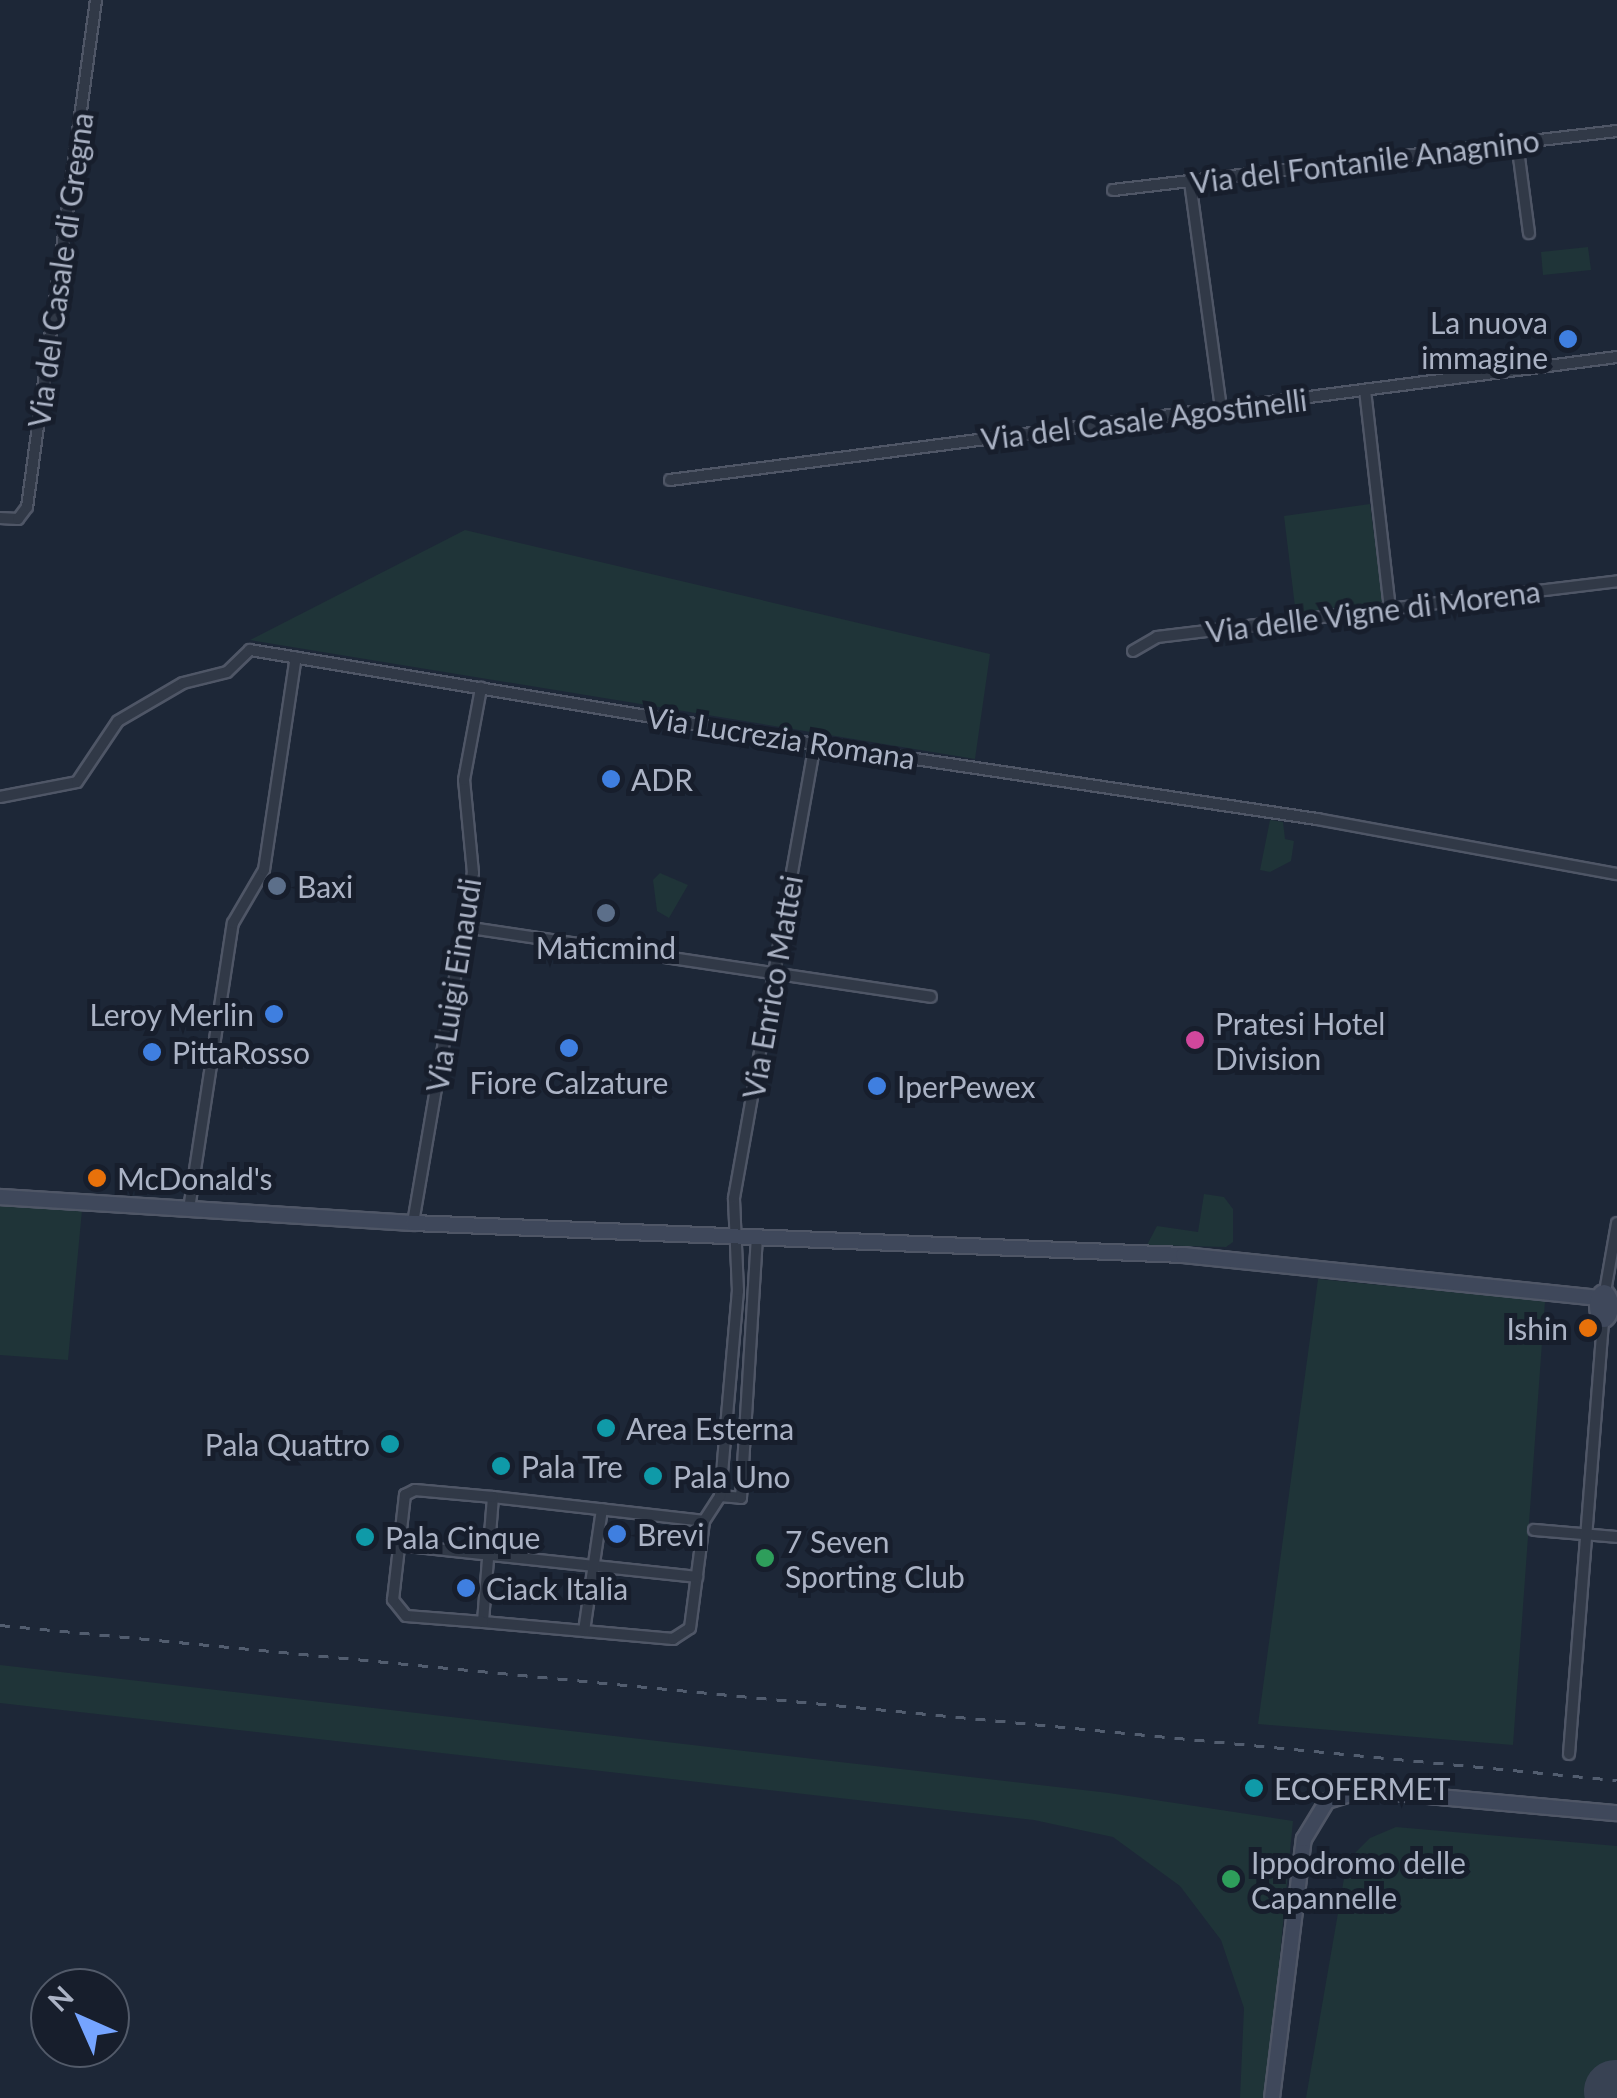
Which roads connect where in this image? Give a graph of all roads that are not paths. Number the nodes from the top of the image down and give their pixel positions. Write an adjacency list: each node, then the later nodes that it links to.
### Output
1 (96, 0): 11 (street, Via del Casale di Gregna)
2 (1617, 131): 3 (street, Via del Fontanile Anagnino)
3 (1517, 142): 4 (street, Via del Fontanile Anagnino); 6 (street)
4 (1190, 182): 5 (street, Via del Fontanile Anagnino); 9 (street)
5 (1112, 190)
6 (1529, 232)
7 (1617, 357): 8 (street, Via del Casale Agostinelli)
8 (1365, 390): 9 (street, Via del Casale Agostinelli); 13 (street)
9 (1221, 408): 10 (street, Via del Casale Agostinelli)
10 (670, 480)
11 (0, 518)
12 (1617, 581): 13 (street, Via delle Vigne di Morena)
13 (1390, 609): 14 (street, Via delle Vigne di Morena)
14 (1133, 651)
15 (296, 657): 16 (street, Via Lucrezia Romana); 18 (street, Via Lucrezia Romana); 24 (street)
16 (481, 688): 17 (street, Via Lucrezia Romana); 20 (street, Via Luigi Einaudi)
17 (814, 744): 19 (street, Via Lucrezia Romana); 21 (street, Via Enrico Mattei)
18 (0, 797)
19 (1617, 874)
20 (464, 927): 21 (street); 25 (street, Via Luigi Einaudi)
21 (775, 975): 22 (street); 27 (street, Via Enrico Mattei)
22 (931, 998)
23 (0, 1197): 24 (street)
24 (189, 1209): 25 (street)
25 (414, 1223): 27 (street)
26 (1617, 1223): 29 (street)
27 (734, 1233): 28 (street); 30 (street, Via Enrico Mattei)
28 (757, 1236): 29 (street); 30 (street)
29 (1607, 1298): 35 (street)
30 (720, 1496): 33 (street)
31 (493, 1497): 32 (street); 37 (street); 38 (street)
32 (602, 1509): 33 (street); 39 (street)
33 (704, 1521): 40 (street)
34 (1534, 1530): 35 (street)
35 (1590, 1534): 36 (street); 43 (street)
36 (1617, 1537)
37 (398, 1545): 38 (street); 41 (street)
38 (488, 1559): 39 (street); 41 (street)
39 (593, 1568): 40 (street); 42 (street)
40 (698, 1576): 42 (street)
41 (483, 1622): 42 (street)
42 (584, 1631)
43 (1569, 1754)
44 (1617, 1805): 45 (street)
45 (1600, 1812): 46 (street); 47 (street)
46 (1617, 1813)
47 (1272, 2098)

